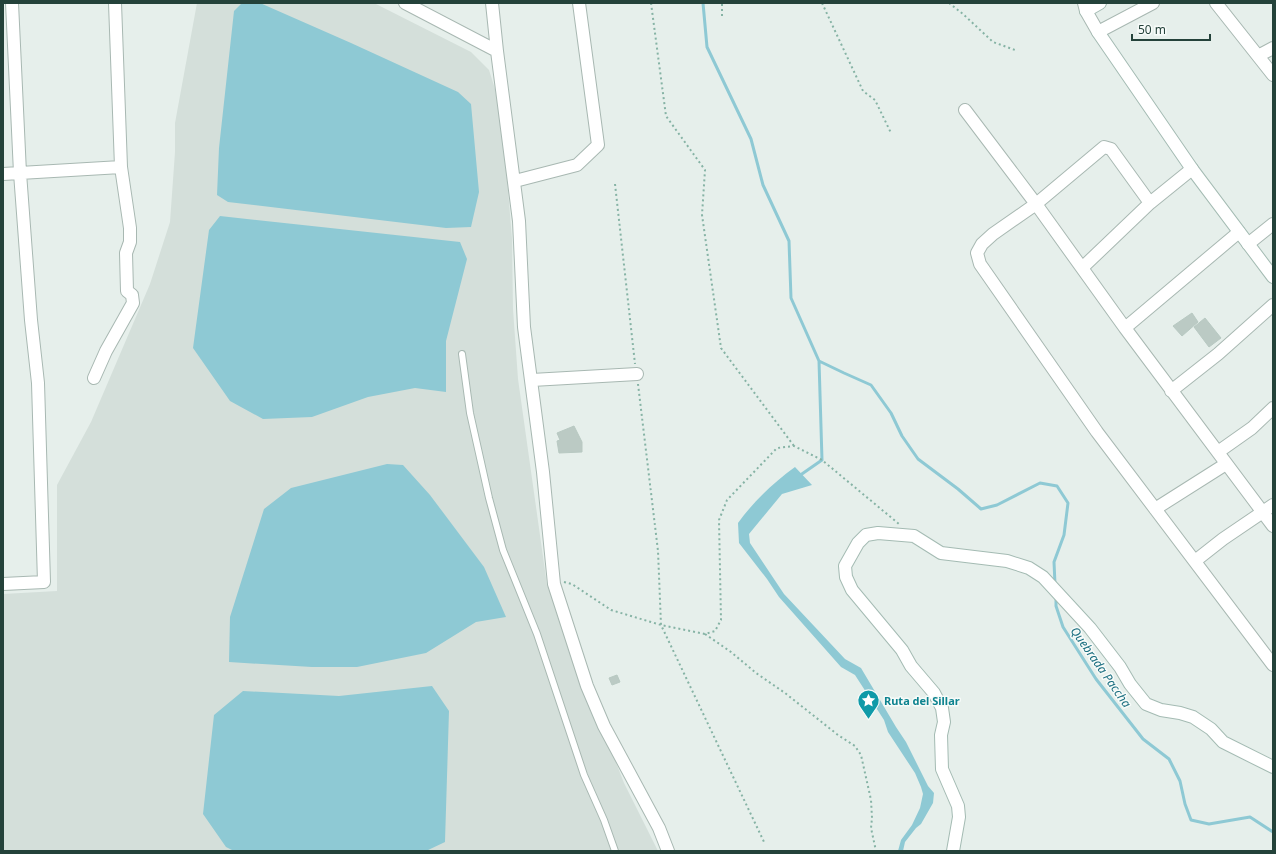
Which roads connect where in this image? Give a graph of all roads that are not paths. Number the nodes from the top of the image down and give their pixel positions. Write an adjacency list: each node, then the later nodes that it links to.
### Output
1 (12, 3): 18 (street)
2 (115, 3): 16 (street)
3 (405, 3): 12 (street)
4 (492, 3): 12 (street)
5 (579, 3): 20 (street)
6 (1100, 3): 9 (street)
7 (1153, 3): 10 (street)
8 (1216, 3): 13 (street)
9 (1085, 7): 10 (street)
10 (1098, 32): 17 (street)
11 (1273, 48): 13 (street)
12 (497, 51): 20 (street)
13 (1258, 56): 14 (street)
14 (1273, 75)
15 (965, 110): 22 (street)
16 (121, 167): 18 (street); 32 (street)
17 (1192, 169): 21 (street); 24 (street)
18 (20, 173): 19 (street); 43 (street)
19 (3, 174)
20 (515, 181): 33 (street)
21 (1150, 203): 22 (street); 26 (street)
22 (1036, 204): 26 (street); 39 (street)
23 (1273, 224): 25 (street)
24 (1239, 232): 25 (street); 29 (street)
25 (1248, 244): 27 (street)
26 (1082, 268): 29 (street)
27 (1273, 277)
28 (1273, 305): 34 (street)
29 (1125, 328): 34 (street)
30 (462, 354): 46 (lane)
31 (636, 374): 33 (street)
32 (94, 378)
33 (532, 380): 47 (street)
34 (1171, 391): 36 (street)
35 (1273, 408): 36 (street)
36 (1218, 452): 37 (street)
37 (1226, 464): 39 (street); 40 (street)
38 (1273, 505): 40 (street)
39 (1155, 509): 42 (street)
40 (1263, 512): 41 (street); 42 (street)
41 (1273, 526)
42 (1195, 561): 44 (street)
43 (3, 584)
44 (1273, 665)
45 (1273, 767): 48 (street)
46 (615, 851)
47 (668, 851)
48 (953, 851)

